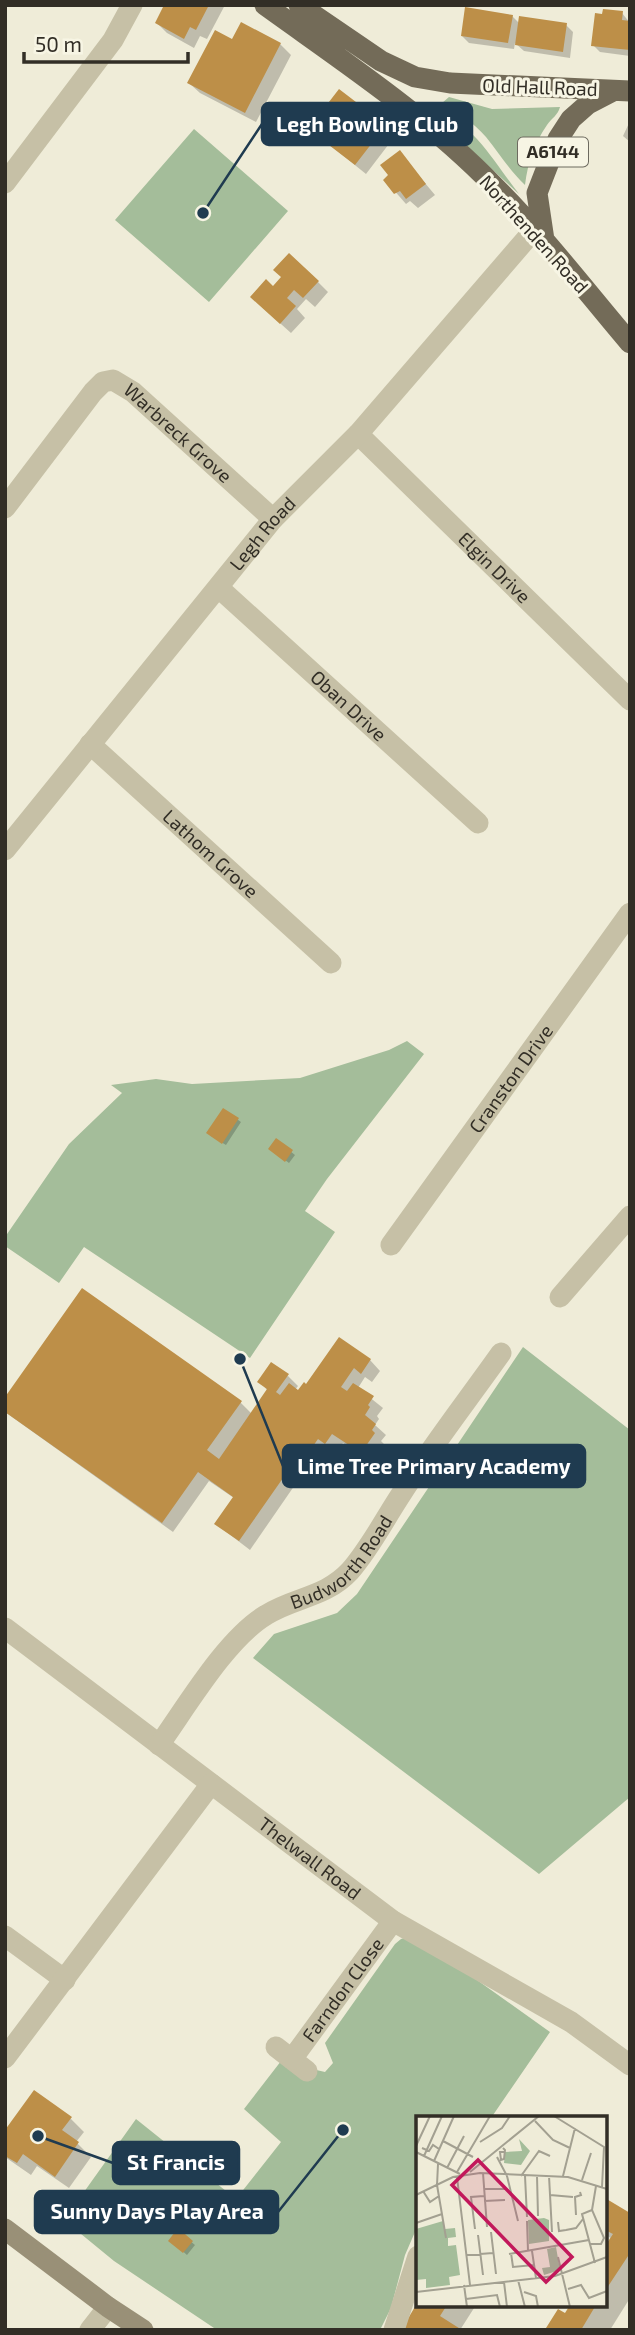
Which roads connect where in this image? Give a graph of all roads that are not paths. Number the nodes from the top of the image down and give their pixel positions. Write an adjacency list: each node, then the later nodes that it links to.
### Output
1 (132, 5): 5 (street)
2 (265, 5): 6 (main road, Northenden Road)
3 (299, 5): 4 (main road, Old Hall Road / A6144)
4 (622, 90): 6 (main road, A6144)
5 (5, 183)
6 (539, 235): 7 (main road, Northenden Road); 8 (street, Legh Road)
7 (630, 343)
8 (358, 434): 10 (street, Legh Road); 12 (street, Elgin Drive)
9 (5, 508): 10 (street, Warbreck Grove)
10 (273, 519): 11 (street, Legh Road)
11 (219, 589): 13 (street, Legh Road); 14 (street, Oban Drive)
12 (630, 700)
13 (90, 744): 15 (street, Legh Road); 17 (street, Lathom Grove)
14 (478, 823)
15 (5, 850)
16 (630, 913): 19 (street, Cranston Drive)
17 (331, 964)
18 (630, 1216): 20 (street)
19 (391, 1245)
20 (560, 1297)
21 (501, 1353): 23 (street, Budworth Road)
22 (5, 1628): 23 (street, Thelwall Road)
23 (159, 1745): 24 (street, Thelwall Road)
24 (211, 1784): 25 (street, Thelwall Road); 27 (street)
25 (393, 1921): 29 (street, Farndon Close); 30 (street, Thelwall Road)
26 (5, 1936): 27 (street)
27 (65, 1980): 28 (street)
28 (5, 2058)
29 (292, 2059)
30 (630, 2065)
31 (5, 2229): 33 (street)
32 (416, 2262): 36 (street)
33 (108, 2306): 34 (street); 35 (street)
34 (90, 2330)
35 (143, 2330)
36 (394, 2330)

